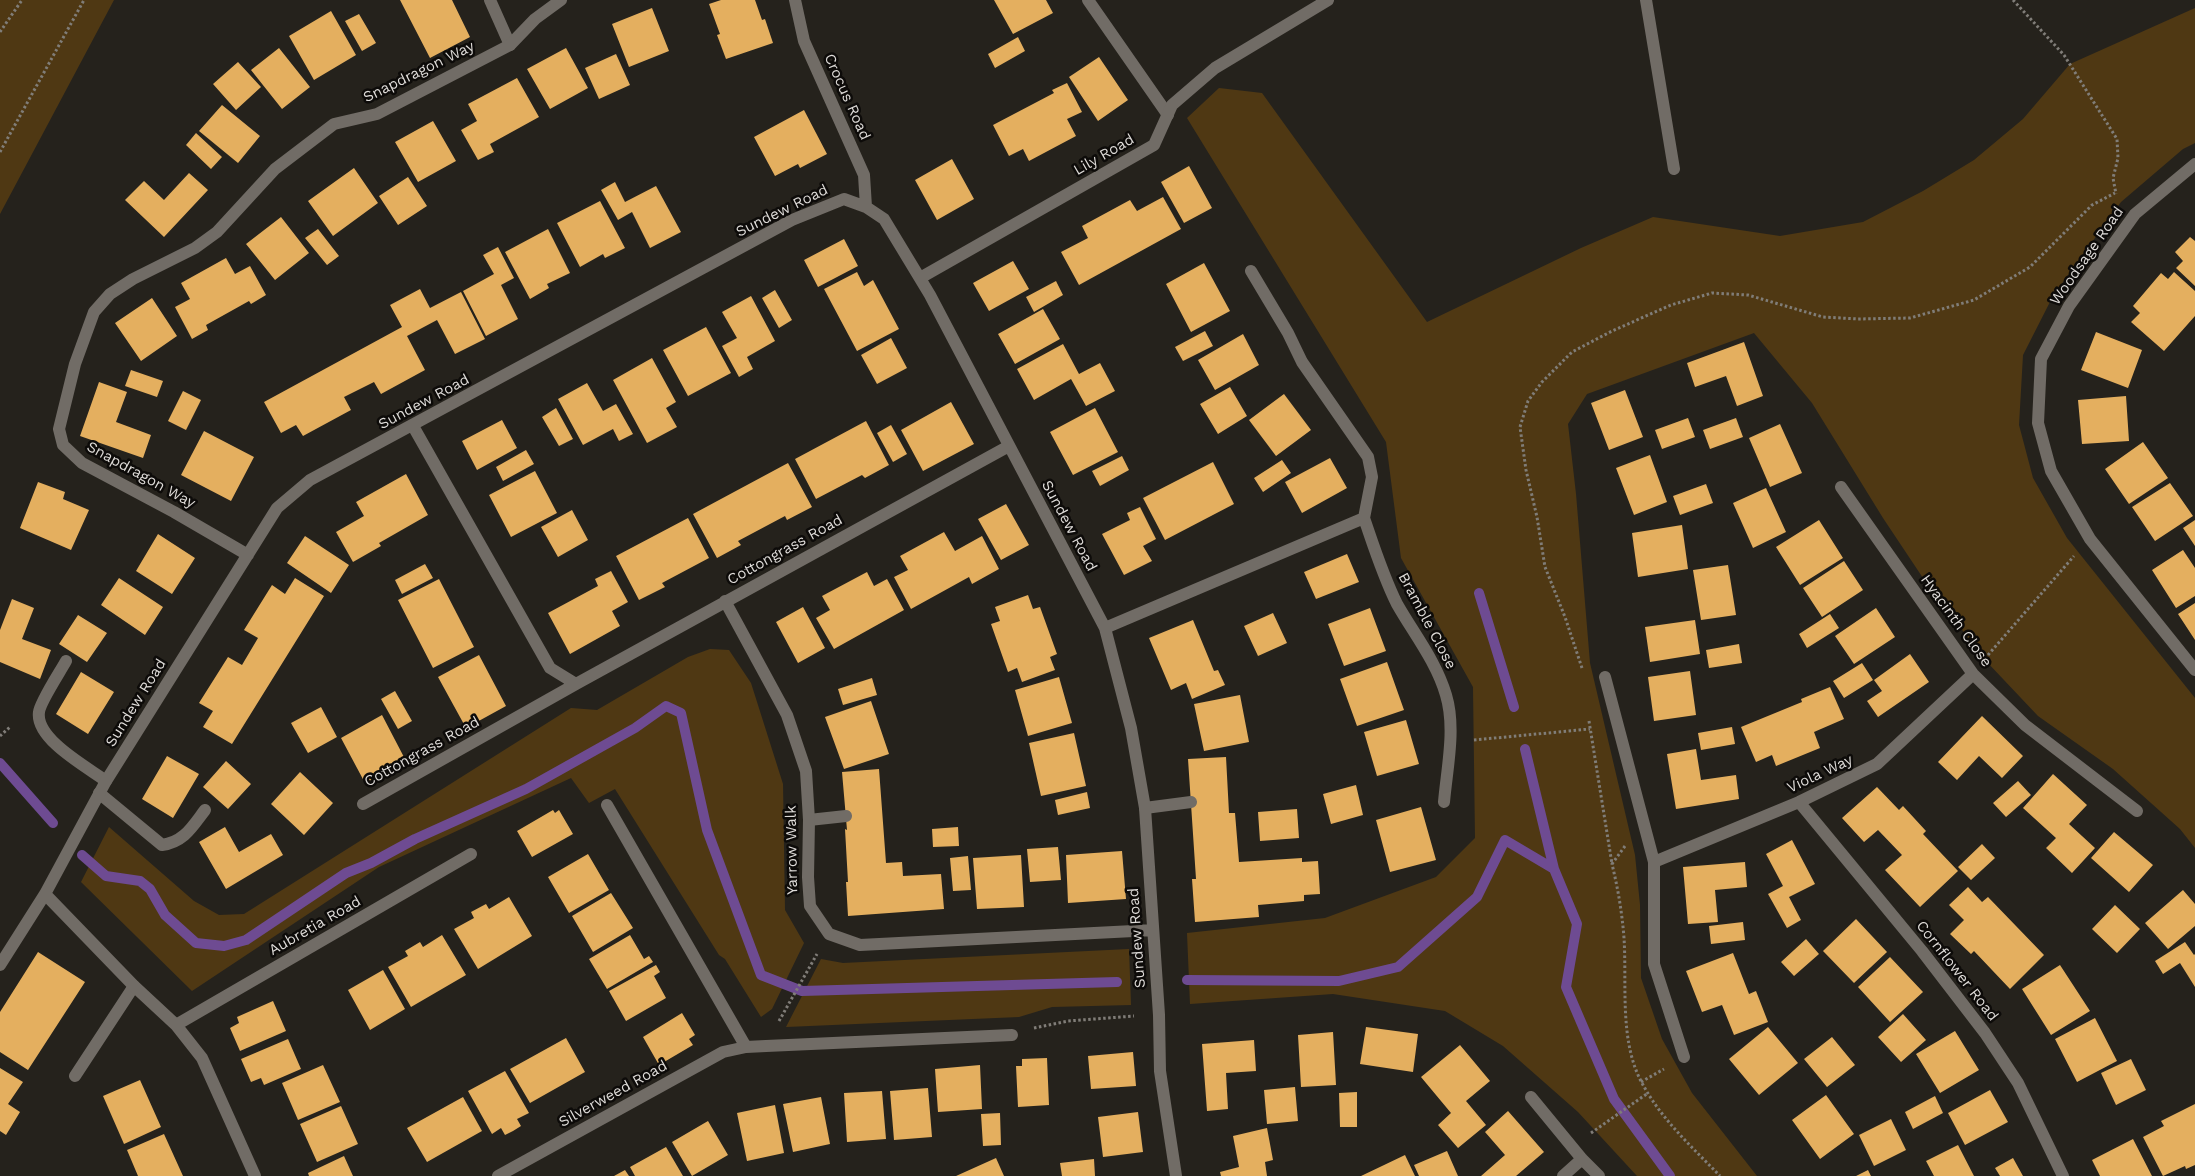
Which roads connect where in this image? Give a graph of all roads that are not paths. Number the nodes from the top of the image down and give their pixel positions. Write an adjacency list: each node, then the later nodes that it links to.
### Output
1 (490, 0): 7 (street)
2 (561, 0): 7 (street, Snapdragon Way)
3 (795, 0): 11 (street, Crocus Road)
4 (1088, 0): 8 (street)
5 (1328, 0): 8 (street, Lily Road)
6 (1646, 0): 10 (street)
7 (510, 44): 18 (street, Snapdragon Way)
8 (1168, 115): 13 (street, Lily Road)
9 (2195, 164): 22 (street, Woodsage Road)
10 (1674, 168)
11 (866, 207): 13 (street, Sundew Road); 14 (street, Sundew Road)
12 (1251, 271): 17 (street)
13 (920, 278): 15 (street, Sundew Road)
14 (413, 426): 18 (street, Sundew Road); 25 (street)
15 (1009, 446): 19 (street, Cottongrass Road); 20 (street, Sundew Road)
16 (1841, 487): 23 (street, Hyacinth Close)
17 (1364, 518): 20 (street); 29 (street, Bramble Close)
18 (248, 555): 26 (street, Sundew Road)
19 (725, 601): 25 (street, Cottongrass Road); 37 (street, Yarrow Walk)
20 (1104, 628): 33 (street, Sundew Road)
21 (66, 661): 26 (street)
22 (2195, 670)
23 (1973, 674): 30 (street, Viola Way); 35 (street, Hyacinth Close)
24 (1606, 677): 39 (street)
25 (576, 684): 31 (street, Cottongrass Road)
26 (106, 781): 27 (street, Sundew Road)
27 (99, 793): 34 (street); 40 (street, Sundew Road)
28 (1191, 802): 33 (street)
29 (1444, 802)
30 (1799, 802): 39 (street, Viola Way); 56 (street, Cornflower Road)
31 (363, 804)
32 (607, 805): 46 (street)
33 (1145, 808): 41 (street, Sundew Road)
34 (205, 810)
35 (2137, 810)
36 (846, 816): 37 (street)
37 (809, 820): 41 (street, Yarrow Walk)
38 (471, 854): 44 (street, Aubretia Road)
39 (1654, 862): 47 (street)
40 (45, 894): 42 (street, Sundew Road); 43 (street)
41 (1153, 930): 53 (street, Sundew Road)
42 (0, 965)
43 (134, 986): 44 (street); 48 (street)
44 (176, 1025): 51 (street)
45 (1012, 1035): 46 (street, Silverweed Road)
46 (746, 1047): 52 (street, Silverweed Road)
47 (1684, 1057)
48 (75, 1076)
49 (1531, 1097): 50 (street)
50 (1582, 1159): 54 (street); 55 (street)
51 (255, 1176)
52 (498, 1176)
53 (1176, 1176)
54 (1563, 1176)
55 (1599, 1176)
56 (2063, 1176)

